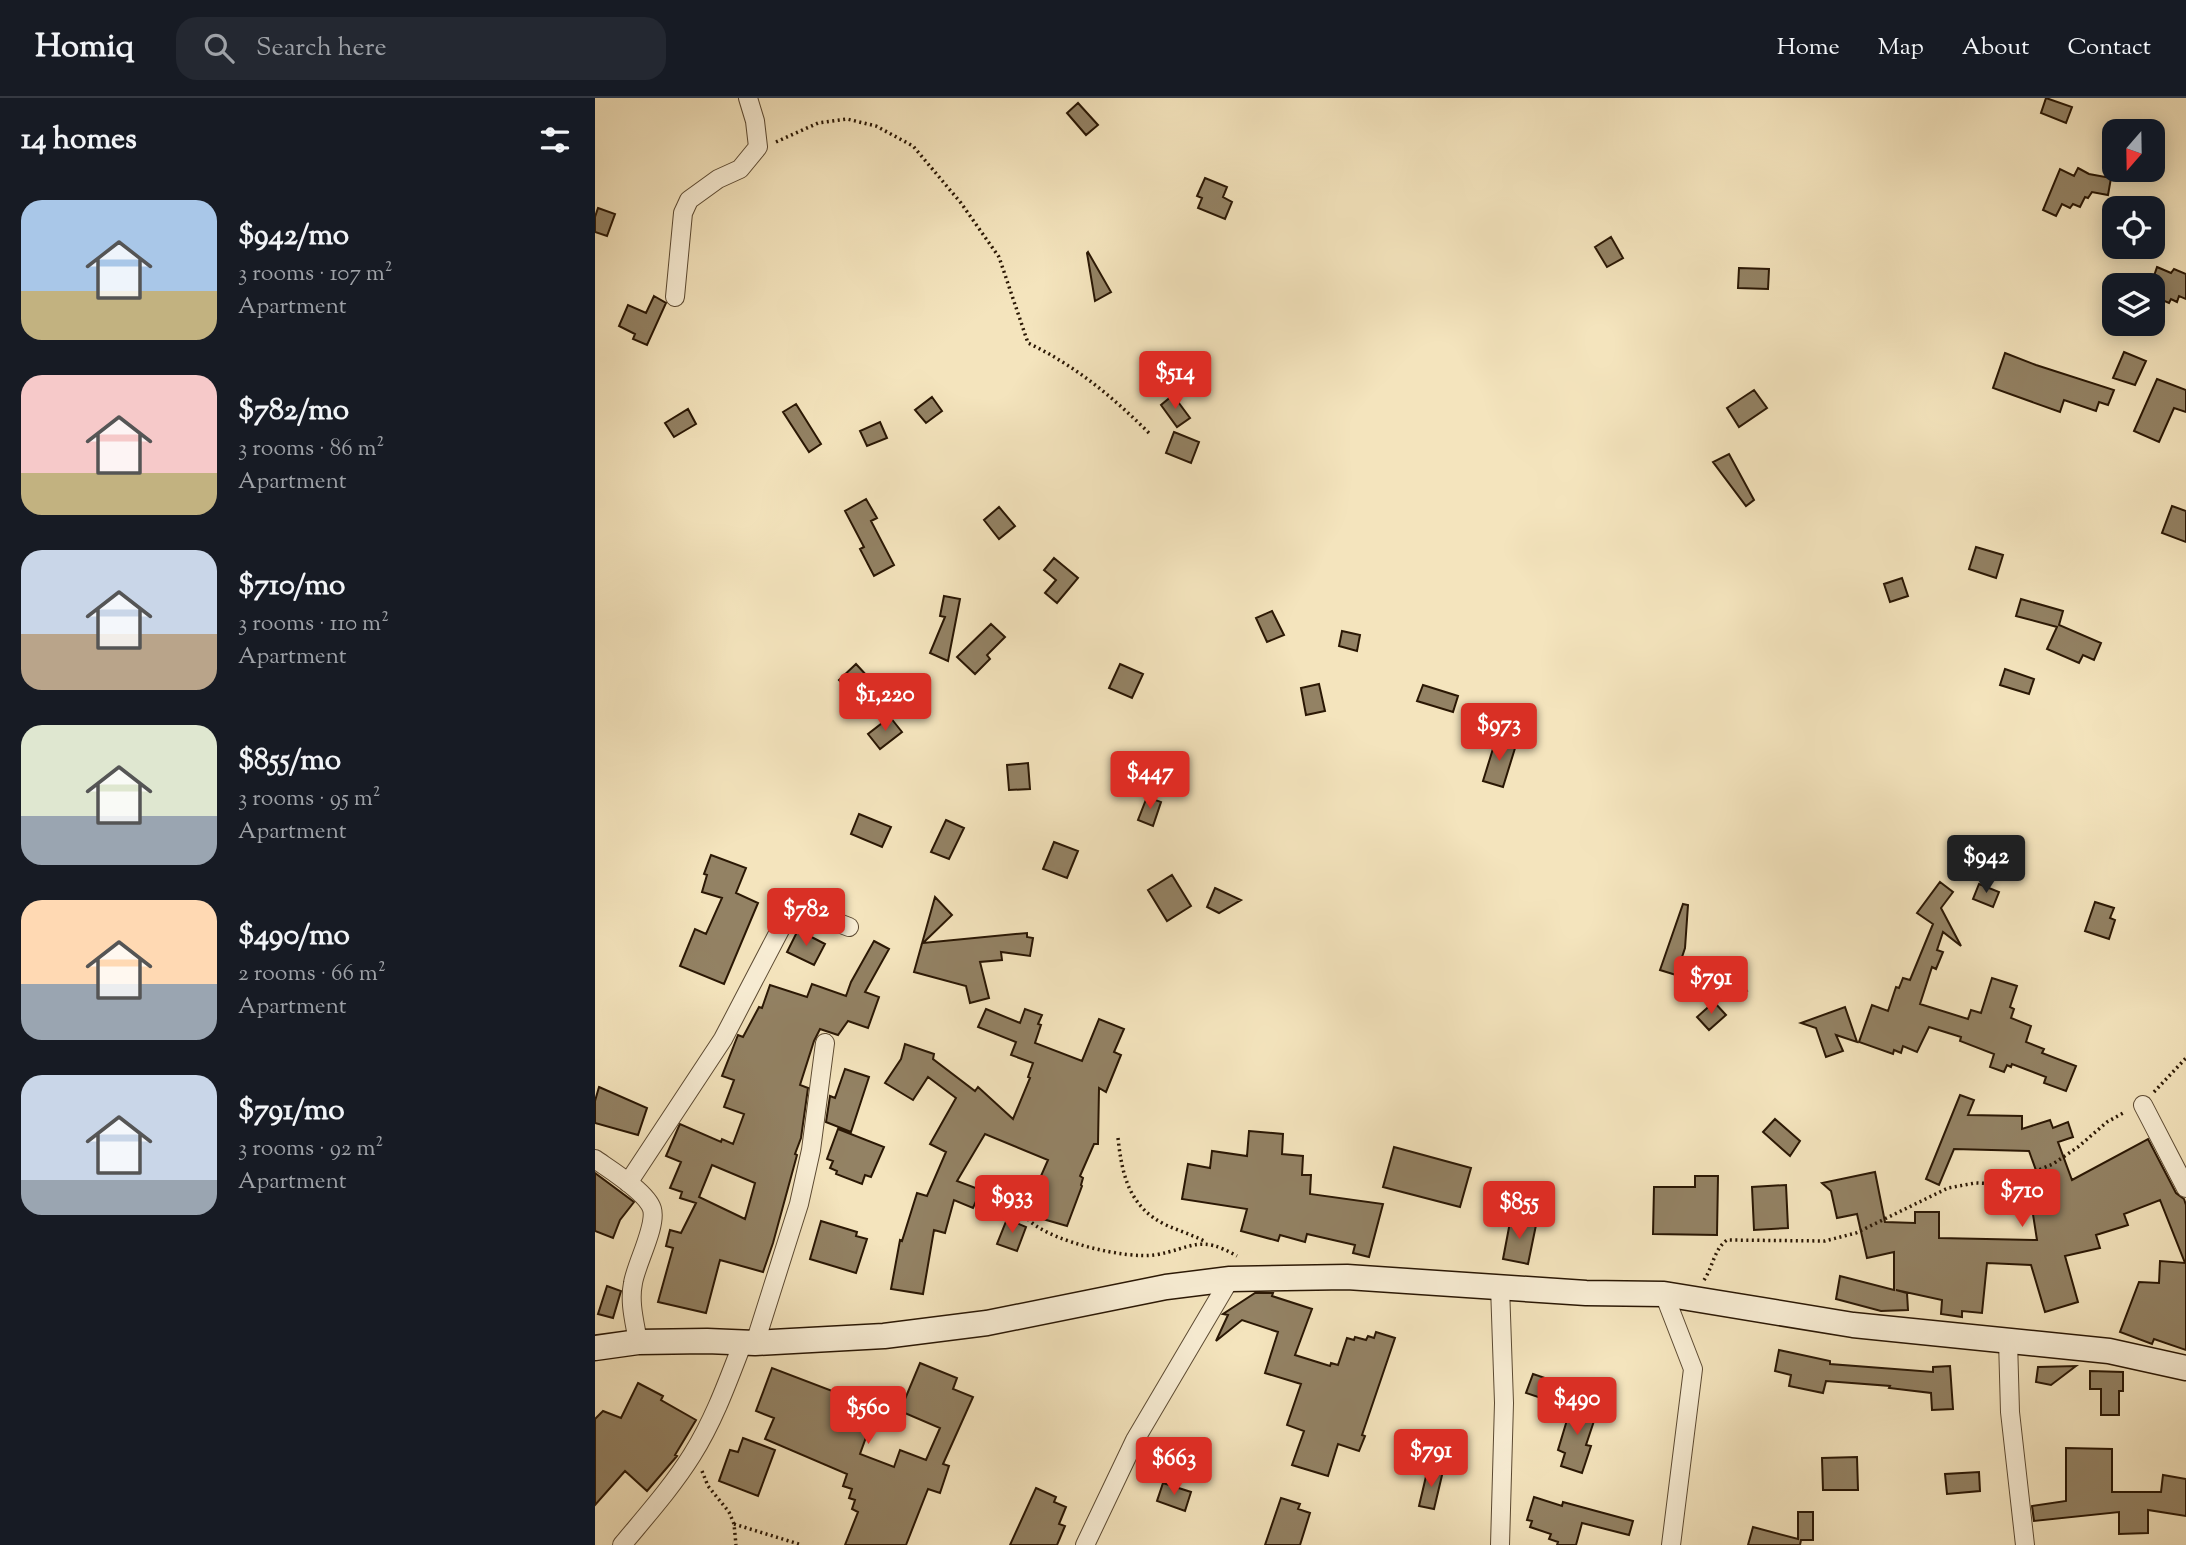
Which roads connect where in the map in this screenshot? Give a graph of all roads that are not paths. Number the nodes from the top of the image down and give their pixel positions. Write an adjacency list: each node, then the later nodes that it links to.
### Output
1 (748, 98): 2 (street)
2 (675, 297)
3 (849, 927): 7 (street)
4 (825, 1044): 14 (street)
5 (2143, 1105): 8 (street)
6 (595, 1159): 7 (street)
7 (628, 1183): 13 (street)
8 (2186, 1188)
9 (1230, 1279): 10 (street); 14 (street); 18 (street)
10 (1500, 1286): 11 (street); 19 (street)
11 (1664, 1294): 12 (street); 20 (street)
12 (2008, 1340): 16 (street); 21 (street)
13 (638, 1342): 14 (street); 15 (street)
14 (749, 1343): 17 (street)
15 (595, 1348)
16 (2186, 1368)
17 (622, 1545)
18 (1085, 1545)
19 (1500, 1545)
20 (1671, 1545)
21 (2025, 1545)

